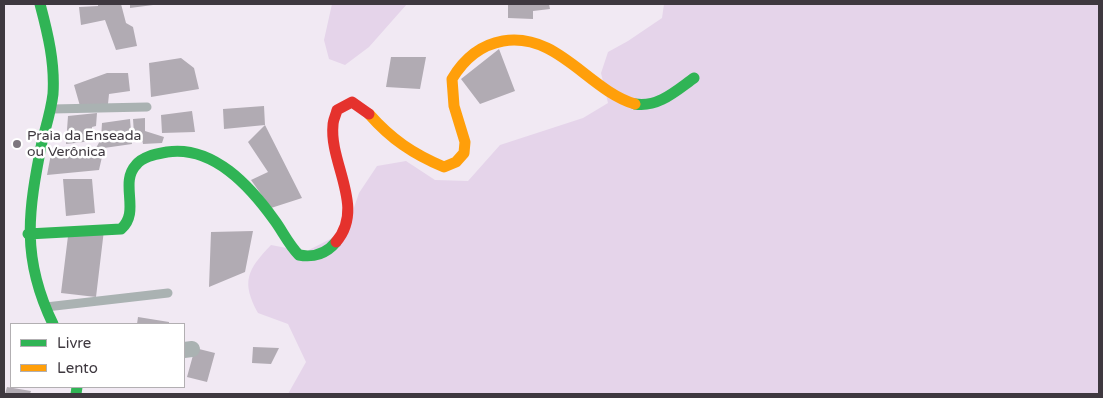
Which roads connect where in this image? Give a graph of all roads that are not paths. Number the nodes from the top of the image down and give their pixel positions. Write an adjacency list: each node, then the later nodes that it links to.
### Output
1 (40, 4): 4 (street)
2 (694, 78): 5 (street)
3 (147, 107): 4 (lane)
4 (50, 109): 5 (street)
5 (28, 234): 7 (street)
6 (168, 293): 7 (lane)
7 (43, 307): 8 (street)
8 (52, 323)

